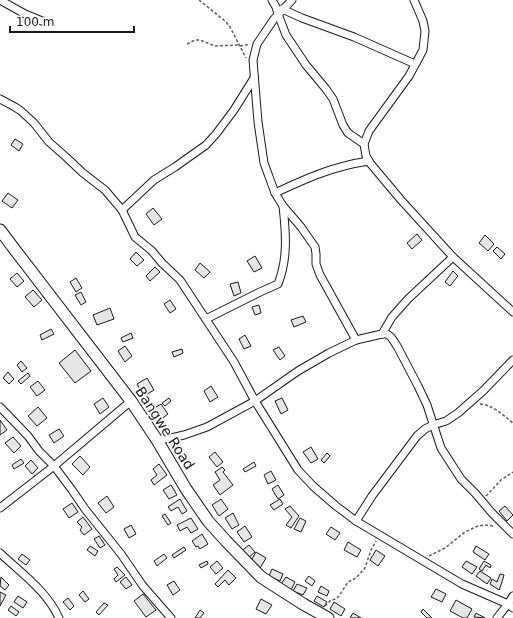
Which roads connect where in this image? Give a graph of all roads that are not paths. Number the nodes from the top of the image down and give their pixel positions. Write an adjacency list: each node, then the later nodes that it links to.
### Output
1 (0, 0): 6 (street)
2 (272, 0): 5 (street)
3 (292, 0): 5 (street)
4 (414, 0): 7 (street)
5 (280, 12): 7 (street); 8 (street); 10 (street)
6 (42, 21)
7 (415, 64): 10 (street)
8 (254, 78): 12 (street); 14 (street)
9 (0, 100): 14 (street)
10 (364, 144): 11 (street)
11 (369, 161): 12 (street); 16 (street)
12 (275, 193): 13 (street)
13 (283, 206): 18 (street); 20 (street)
14 (122, 210): 18 (street)
15 (0, 230): 22 (street, Bangwe Road)
16 (453, 257): 17 (street); 19 (street)
17 (513, 312)
18 (206, 319): 23 (street)
19 (382, 334): 20 (street); 25 (street)
20 (356, 340): 23 (street)
21 (513, 360): 25 (street)
22 (131, 401): 26 (street, Bangwe Road); 27 (street)
23 (255, 401): 26 (street); 29 (street)
24 (0, 407): 27 (street)
25 (433, 425): 29 (street); 30 (street)
26 (157, 440): 34 (street, Bangwe Road)
27 (54, 466): 28 (street); 36 (street)
28 (0, 508)
29 (356, 521): 33 (street)
30 (513, 534)
31 (0, 553): 35 (street)
32 (513, 596): 33 (street)
33 (511, 606): 37 (street)
34 (323, 615)
35 (59, 618)
36 (172, 618)
37 (497, 618)

